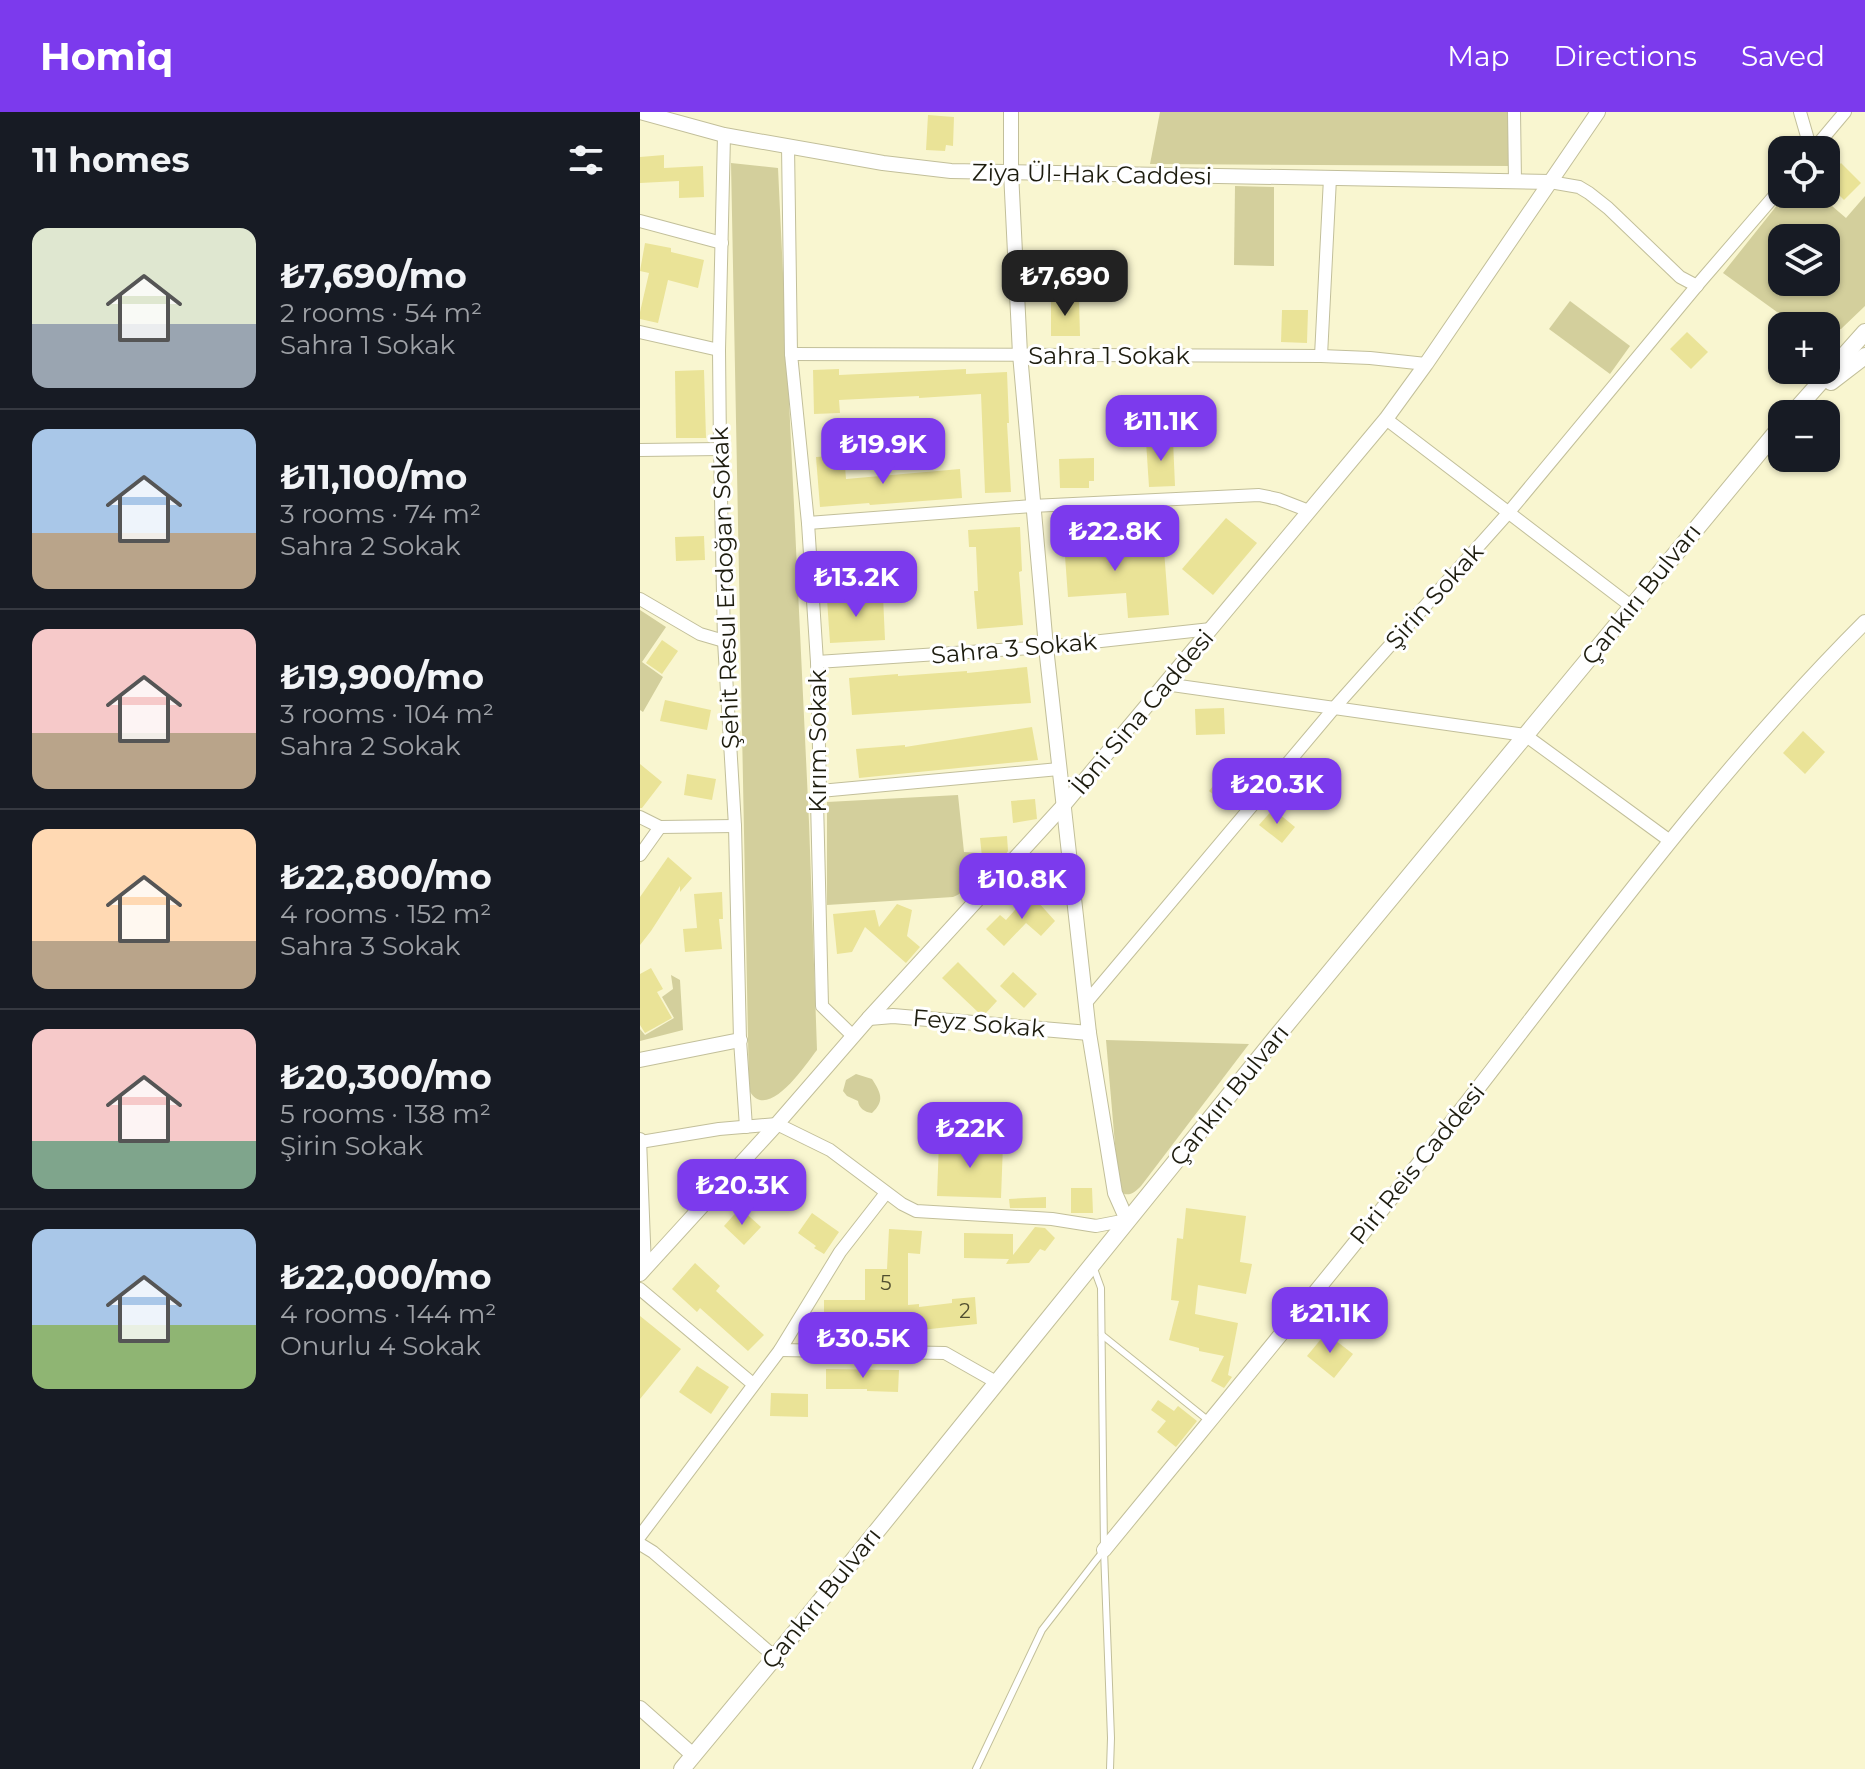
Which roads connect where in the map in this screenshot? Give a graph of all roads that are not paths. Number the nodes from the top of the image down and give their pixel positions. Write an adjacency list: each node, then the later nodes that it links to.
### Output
1 (640, 112): 7 (street, Ziya Ül-Hak Caddesi)
2 (1011, 112): 11 (street)
3 (1514, 112): 13 (street)
4 (1598, 112): 14 (street, İbni Sina Caddesi)
5 (1800, 112): 8 (street)
6 (1845, 112): 9 (street)
7 (724, 135): 10 (street, Ziya Ül-Hak Caddesi); 17 (street, Şehit Resul Erdoğan Sokak)
8 (1808, 136)
9 (1824, 136)
10 (788, 146): 11 (street, Ziya Ül-Hak Caddesi); 22 (street, Kırım Sokak)
11 (1011, 172): 12 (street, Ziya Ül-Hak Caddesi); 23 (street)
12 (1330, 178): 13 (street, Ziya Ül-Hak Caddesi); 24 (street)
13 (1515, 181): 14 (street, Ziya Ül-Hak Caddesi)
14 (1550, 182): 18 (street); 26 (street, İbni Sina Caddesi)
15 (1768, 203): 18 (street, Şirin Sokak)
16 (640, 221): 17 (street)
17 (722, 243): 21 (street, Şehit Resul Erdoğan Sokak)
18 (1697, 286): 35 (street, Şirin Sokak)
19 (640, 332): 21 (street)
20 (1865, 332): 27 (main road)
21 (719, 350): 31 (street, Şehit Resul Erdoğan Sokak)
22 (791, 354): 23 (street, Sahra 1 Sokak); 36 (street, Kırım Sokak)
23 (1020, 354): 24 (street, Sahra 1 Sokak); 33 (street)
24 (1321, 356): 26 (street, Sahra 1 Sokak)
25 (1865, 356): 28 (main road)
26 (1426, 364): 29 (street, İbni Sina Caddesi)
27 (1804, 400)
28 (1808, 400)
29 (1386, 419): 34 (street, İbni Sina Caddesi); 35 (street)
30 (1768, 442): 38 (main road, Çankırı Bulvarı)
31 (720, 449): 32 (street); 41 (street, Şehit Resul Erdoğan Sokak)
32 (640, 450)
33 (1032, 506): 34 (street); 36 (street); 42 (street)
34 (1309, 511): 40 (street, İbni Sina Caddesi)
35 (1509, 512): 38 (street); 45 (street, Şirin Sokak)
36 (808, 523): 43 (street, Kırım Sokak)
37 (640, 599): 41 (street)
38 (1631, 606): 46 (main road, Çankırı Bulvarı)
39 (1865, 622): 53 (street, Piri Reis Caddesi)
40 (1211, 629): 42 (street, Sahra 3 Sokak); 44 (street, İbni Sina Caddesi)
41 (724, 641): 51 (street, Şehit Resul Erdoğan Sokak)
42 (1046, 647): 43 (street, Sahra 3 Sokak); 47 (street)
43 (817, 662): 48 (street, Kırım Sokak)
44 (1165, 684): 45 (street); 49 (street, İbni Sina Caddesi)
45 (1335, 707): 46 (street); 55 (street, Şirin Sokak)
46 (1525, 735): 53 (street); 65 (main road, Çankırı Bulvarı)
47 (1059, 769): 48 (street); 49 (street)
48 (820, 791): 58 (street, Kırım Sokak)
49 (1063, 806): 55 (street); 56 (street, İbni Sina Caddesi)
50 (640, 817): 52 (street)
51 (735, 826): 52 (street); 59 (street, Şehit Resul Erdoğan Sokak)
52 (660, 827): 54 (street)
53 (1670, 841): 73 (street, Piri Reis Caddesi)
54 (640, 855)
55 (1085, 1004): 57 (street)
56 (869, 1018): 57 (street, Feyz Sokak); 58 (street, İbni Sina Caddesi)
57 (1089, 1033): 65 (street)
58 (853, 1036): 61 (street, İbni Sina Caddesi)
59 (740, 1040): 60 (street); 62 (street, Şehit Resul Erdoğan Sokak)
60 (640, 1060)
61 (777, 1124): 62 (street); 64 (street); 67 (street, İbni Sina Caddesi)
62 (746, 1127): 63 (street)
63 (640, 1141): 67 (street)
64 (886, 1193): 65 (street); 70 (street)
65 (1127, 1220): 66 (main road, Çankırı Bulvarı)
66 (1092, 1264): 69 (lane); 71 (main road, Çankırı Bulvarı)
67 (642, 1271)
68 (640, 1289): 72 (street)
69 (1102, 1335): 73 (lane); 76 (lane)
70 (780, 1350): 71 (street); 72 (street)
71 (996, 1382): 77 (main road, Çankırı Bulvarı)
72 (753, 1384): 74 (street)
73 (1209, 1421): 76 (street, Piri Reis Caddesi)
74 (640, 1536)
75 (640, 1544): 77 (street)
76 (1104, 1550): 81 (lane, Piri Reis Caddesi); 82 (lane)
77 (775, 1657): 79 (main road, Çankırı Bulvarı)
78 (640, 1708): 79 (street)
79 (693, 1755): 80 (main road, Çankırı Bulvarı)
80 (682, 1769)
81 (976, 1769)
82 (1110, 1769)

